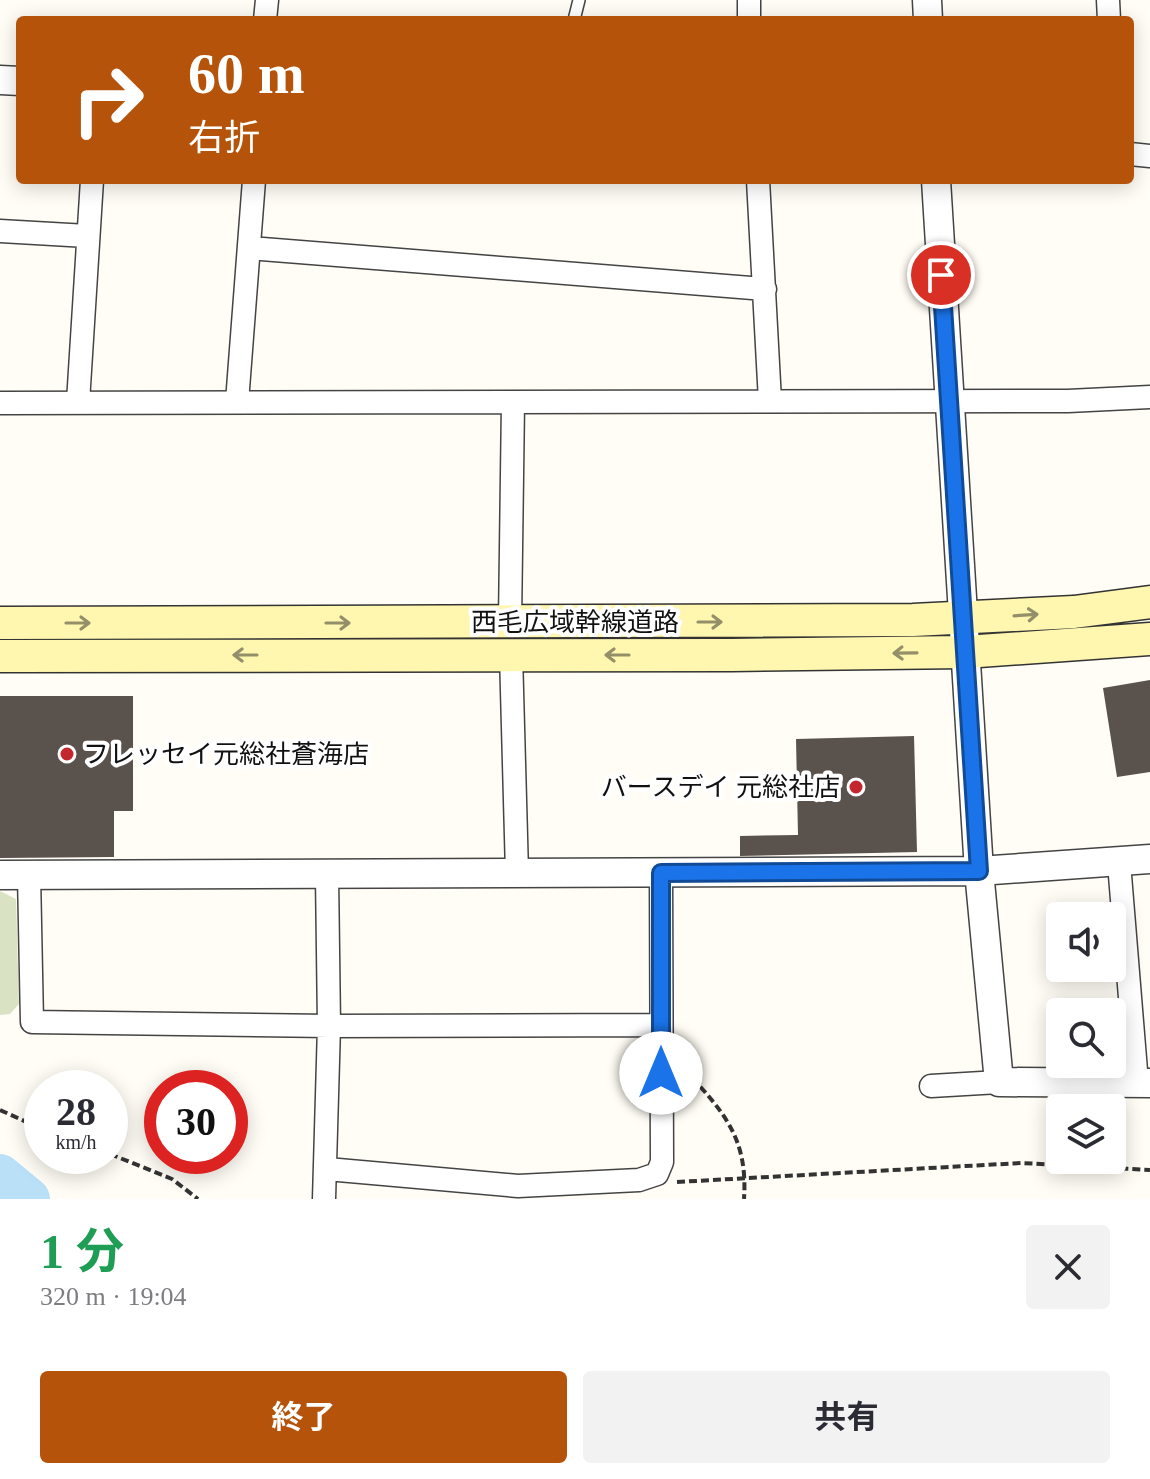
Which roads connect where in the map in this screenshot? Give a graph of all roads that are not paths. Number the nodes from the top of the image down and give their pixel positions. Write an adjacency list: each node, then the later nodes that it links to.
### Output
1 (92, 184): 6 (street)
2 (254, 184): 7 (street)
3 (758, 184): 8 (street)
4 (936, 184): 14 (street)
5 (0, 231): 6 (street)
6 (87, 236): 11 (street)
7 (249, 248): 8 (street); 12 (street)
8 (765, 289): 10 (street)
9 (1150, 397): 14 (street)
10 (770, 401): 13 (street); 14 (street)
11 (78, 402): 12 (street); 15 (street)
12 (237, 402): 13 (street)
13 (513, 402): 19 (street)
14 (948, 402): 17 (street)
15 (0, 403)
16 (1150, 602): 17 (main road, 西毛広域幹線道路, one-way to 16)
17 (964, 618): 19 (main road, 西毛広域幹線道路, one-way to 17); 21 (street)
18 (0, 623): 19 (main road, 西毛広域幹線道路, one-way to 19)
19 (510, 638): 21 (main road, 西毛広域幹線道路, one-way to 19); 22 (main road, 西毛広域幹線道路, one-way to 22); 26 (street)
20 (1150, 639): 21 (main road, 西毛広域幹線道路)
21 (965, 652): 25 (street)
22 (0, 656)
23 (1150, 859): 24 (street)
24 (1119, 863): 25 (street); 34 (street)
25 (979, 871): 27 (street); 33 (street)
26 (517, 873): 27 (street); 30 (street)
27 (661, 873): 32 (street)
28 (0, 875): 29 (street)
29 (29, 875): 30 (street); 31 (street)
30 (327, 875): 31 (street)
31 (329, 1026): 32 (street); 36 (street)
32 (661, 1035): 36 (street)
33 (999, 1082): 34 (street); 35 (street)
34 (1144, 1083)
35 (931, 1086)
36 (327, 1169): 37 (street)
37 (324, 1199)

